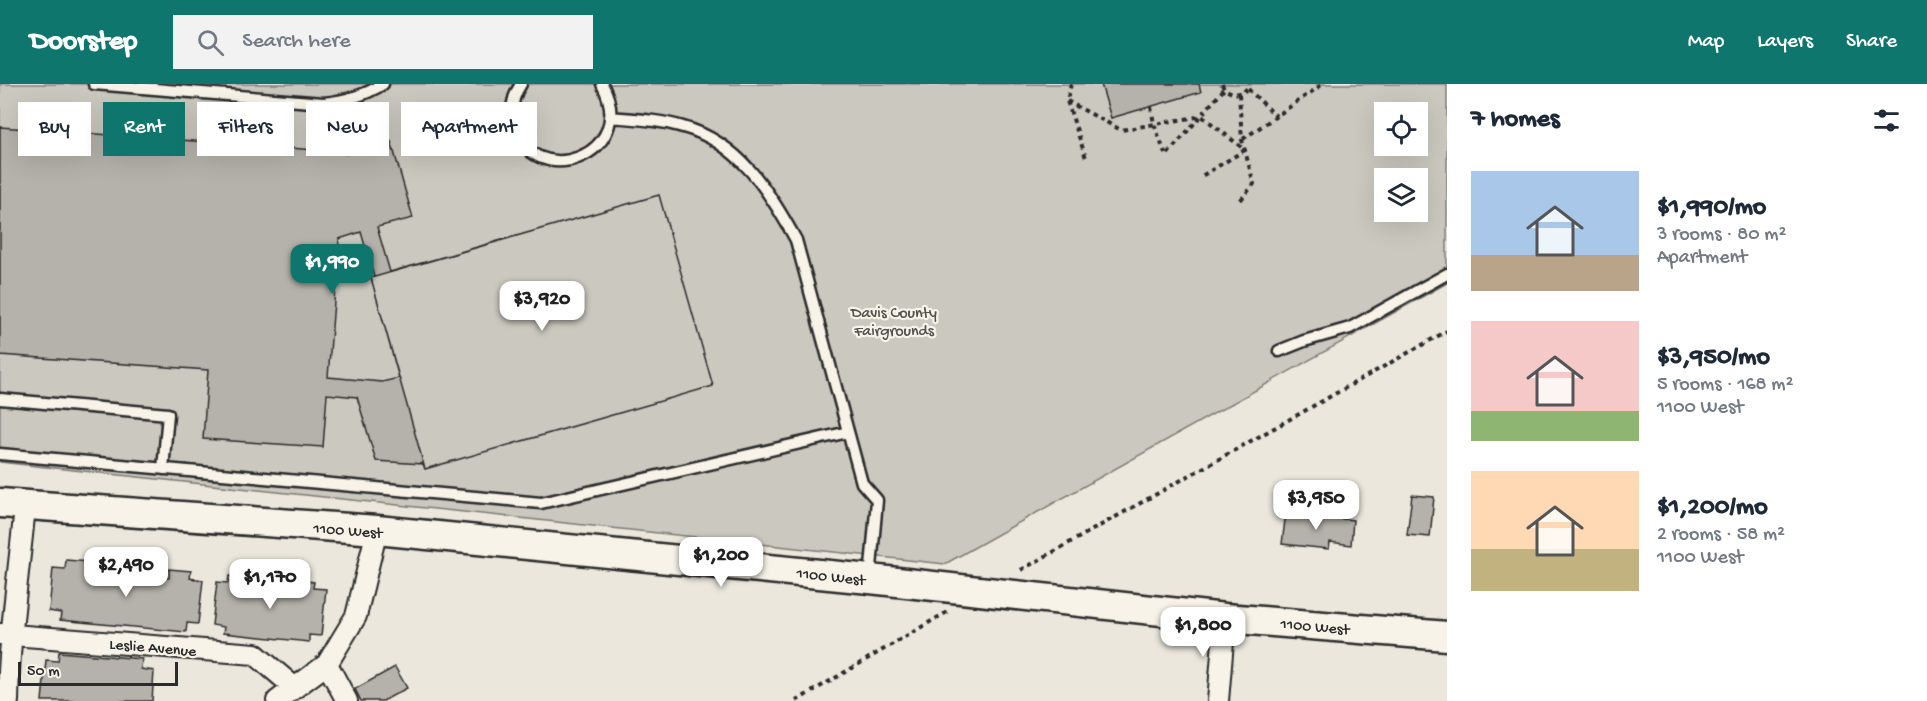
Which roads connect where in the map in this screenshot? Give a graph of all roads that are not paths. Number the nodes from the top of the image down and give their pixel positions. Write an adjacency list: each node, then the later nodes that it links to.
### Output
1 (94, 84): 2 (lane)
2 (383, 84)
3 (521, 84): 5 (lane)
4 (602, 84): 5 (lane)
5 (610, 117): 9 (lane)
6 (1447, 274): 7 (lane)
7 (1279, 351)
8 (0, 399): 11 (lane)
9 (848, 432): 11 (lane); 14 (lane)
10 (0, 454): 11 (lane)
11 (163, 469)
12 (13, 505): 13 (street, 1100 West); 16 (street)
13 (377, 530): 14 (street, 1100 West); 18 (street)
14 (870, 579): 15 (street, 1100 West)
15 (1225, 618): 17 (street, 1100 West); 23 (street)
16 (5, 635): 19 (street, Leslie Avenue); 20 (street)
17 (1447, 636)
18 (327, 664): 19 (street); 22 (street)
19 (295, 688): 21 (street)
20 (8, 701)
21 (277, 701)
22 (347, 701)
23 (1218, 701)

